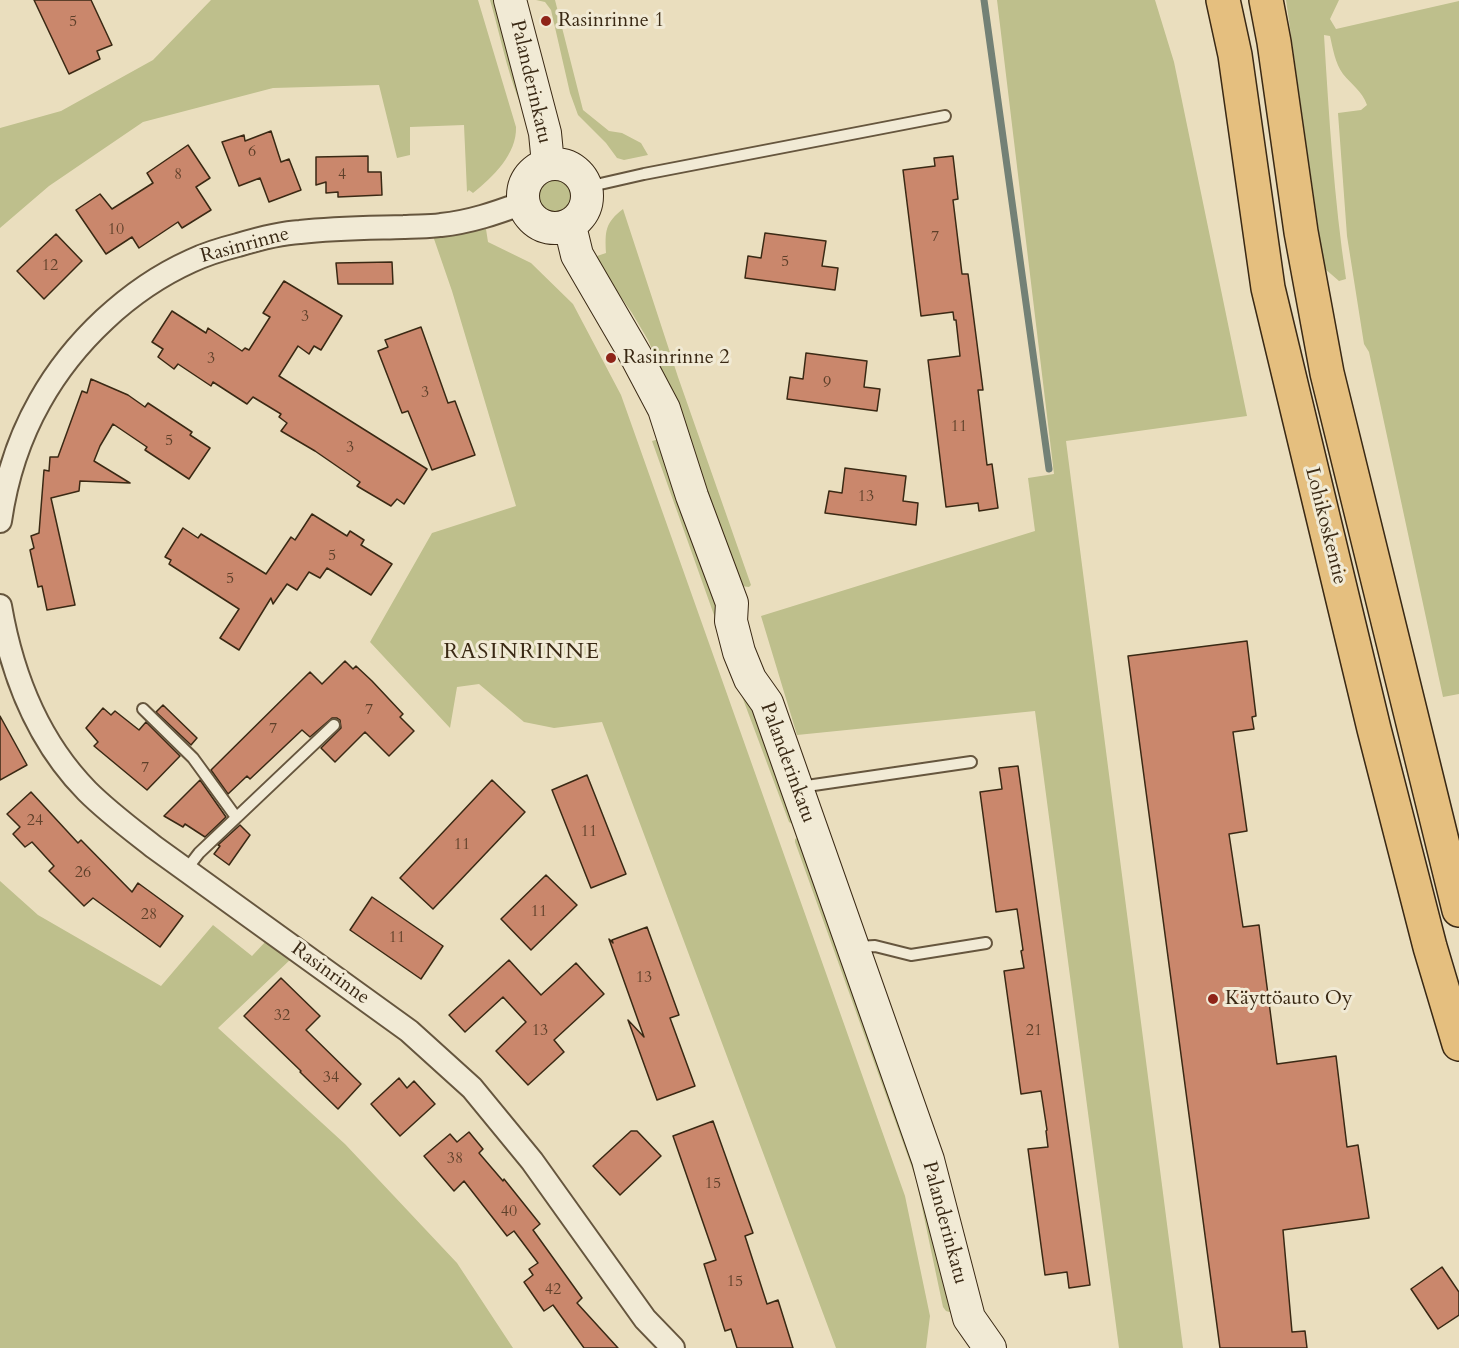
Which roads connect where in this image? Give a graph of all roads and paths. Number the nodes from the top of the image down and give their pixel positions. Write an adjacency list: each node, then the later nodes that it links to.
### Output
1 (510, 0): 5 (street, Palanderinkatu)
2 (1223, 0): 20 (main road, Lohikoskentie)
3 (1266, 0): 17 (main road, Lohikoskentie)
4 (945, 116): 6 (lane)
5 (548, 164): 6 (street); 7 (street)
6 (587, 187): 8 (street)
7 (524, 202): 8 (street); 9 (street, Rasinrinne)
8 (570, 226): 14 (street, Palanderinkatu)
9 (0, 521)
10 (0, 606): 16 (street, Rasinrinne)
11 (142, 709): 15 (lane)
12 (334, 724): 15 (lane)
13 (971, 762): 14 (lane)
14 (797, 788): 19 (street, Palanderinkatu)
15 (236, 817): 16 (lane)
16 (186, 870): 22 (street, Rasinrinne)
17 (1459, 910)
18 (986, 943): 19 (lane)
19 (853, 948): 21 (street, Palanderinkatu)
20 (1459, 1044)
21 (969, 1318): 23 (street); 24 (street, Palanderinkatu)
22 (673, 1348)
23 (960, 1348)
24 (990, 1348)

